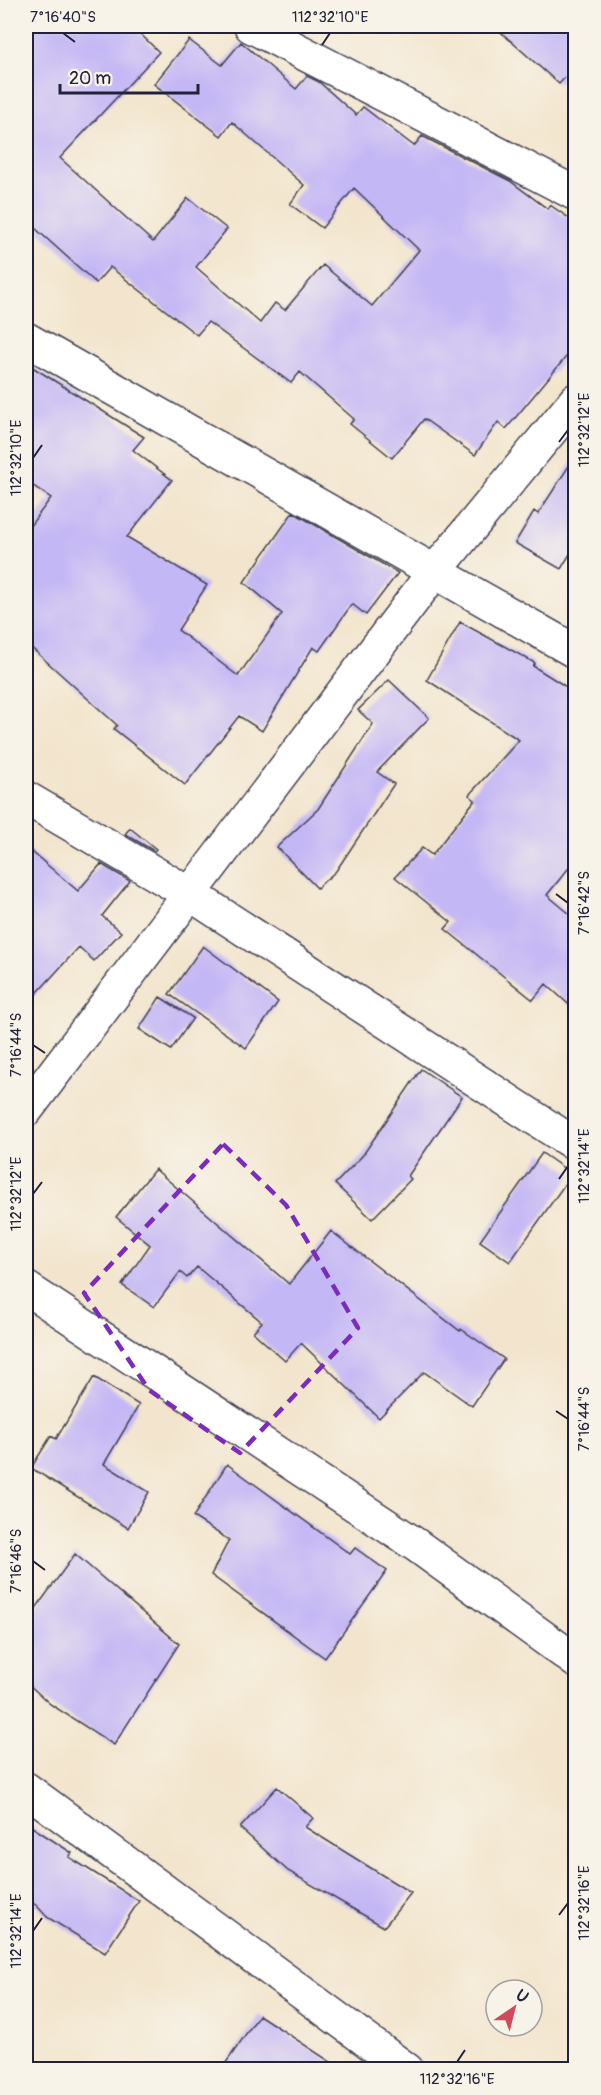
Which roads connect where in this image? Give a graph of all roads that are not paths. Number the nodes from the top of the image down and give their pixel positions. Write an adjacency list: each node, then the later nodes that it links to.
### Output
1 (251, 26): 2 (street)
2 (576, 194)
3 (26, 339): 5 (street)
4 (576, 400): 5 (street)
5 (435, 572): 6 (street); 8 (street)
6 (576, 651)
7 (26, 798): 8 (street)
8 (190, 894): 9 (street); 10 (street)
9 (26, 1110)
10 (576, 1144)
11 (26, 1288): 12 (street)
12 (576, 1661)
13 (26, 1789): 14 (street)
14 (407, 2070)

